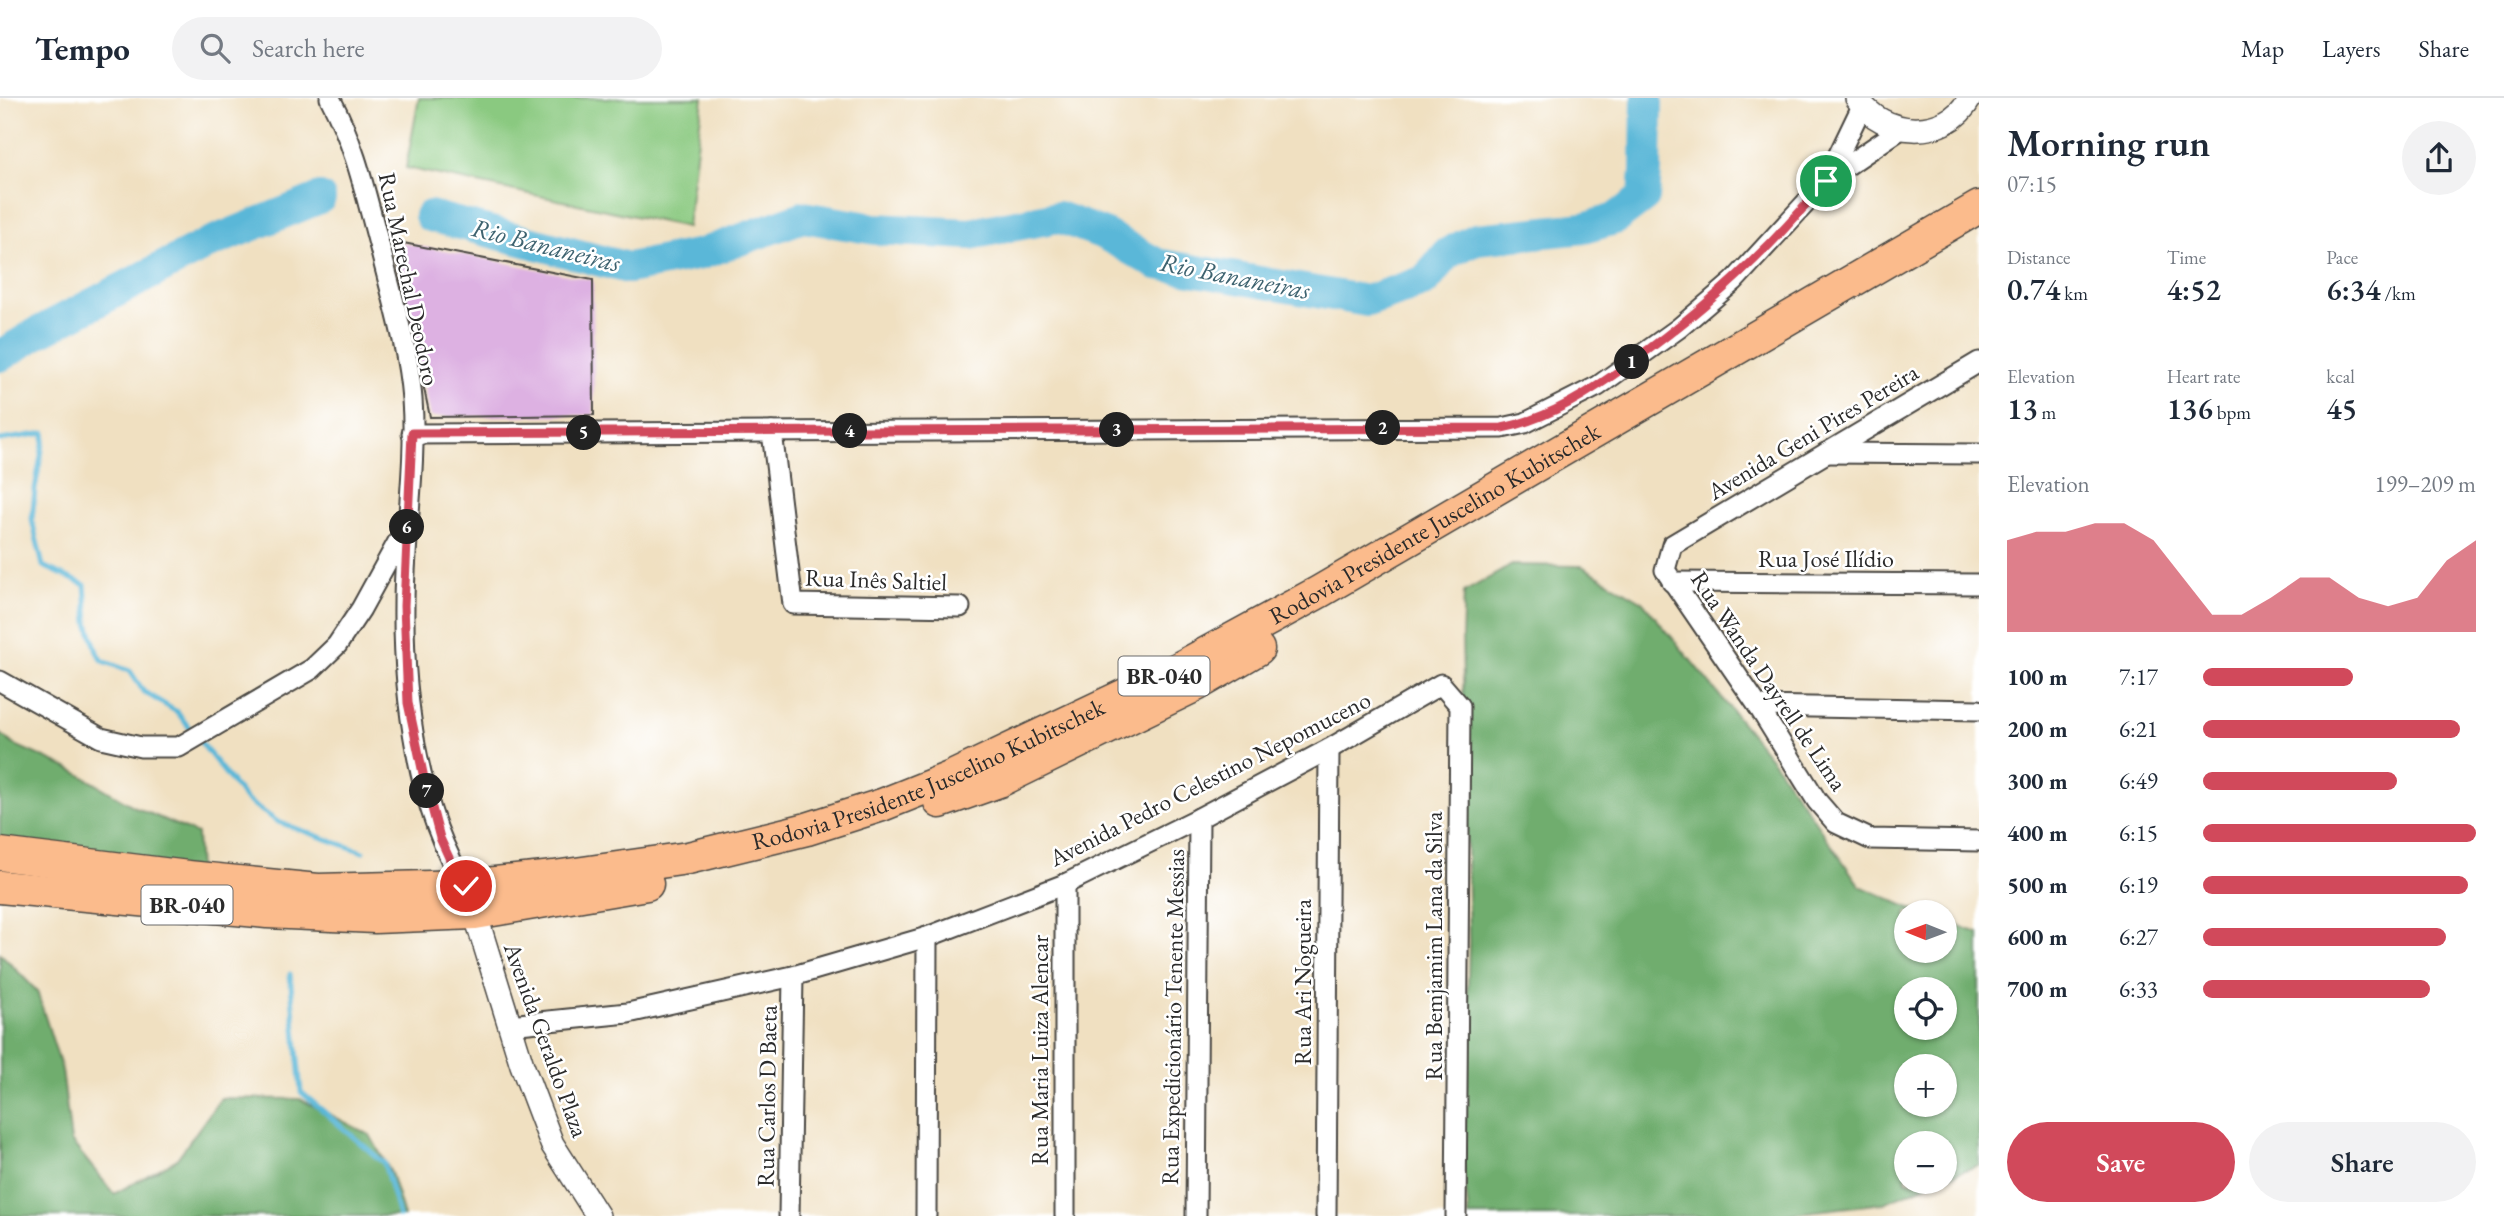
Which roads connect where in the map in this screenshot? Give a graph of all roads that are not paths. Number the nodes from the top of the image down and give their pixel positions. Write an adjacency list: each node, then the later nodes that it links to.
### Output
1 (330, 98): 12 (street, Rua Marechal Deodoro)
2 (1970, 98): 5 (street)
3 (1860, 102): 6 (street); 7 (street)
4 (1979, 104): 5 (street)
5 (1952, 118): 6 (street)
6 (1900, 129): 7 (street)
7 (1826, 181): 11 (street)
8 (1979, 207): 30 (highway, Rodovia Presidente Juscelino Kubitschek / BR-040)
9 (1979, 228): 30 (highway, Rodovia Presidente Juscelino Kubitschek / BR-040)
10 (1979, 362): 13 (street, Avenida Geni Pires Pereira)
11 (772, 432): 12 (street); 19 (street, Rua Inês Saltiel)
12 (412, 433): 15 (street, Rua Marechal Deodoro)
13 (1826, 453): 14 (street); 16 (street, Avenida Geni Pires Pereira)
14 (1979, 454)
15 (408, 524): 20 (street); 30 (street, Rua Marechal Deodoro)
16 (1672, 545): 17 (street, Rua Wanda Dayrell de Lima)
17 (1672, 582): 18 (street, Rua José Ilídio); 22 (street, Rua Wanda Dayrell de Lima)
18 (1979, 584)
19 (960, 607)
20 (0, 681)
21 (1441, 684): 24 (street, Avenida Pedro Celestino Nepomuceno); 40 (street, Rua Bemjamim Lana da Silva)
22 (1758, 706): 23 (street); 26 (street, Rua Wanda Dayrell de Lima)
23 (1979, 710)
24 (1329, 748): 25 (street, Avenida Pedro Celestino Nepomuceno); 39 (street, Rua Ari Nogueira)
25 (1199, 818): 28 (street, Avenida Pedro Celestino Nepomuceno); 38 (street, Rua Expedicionário Tenente Messias)
26 (1979, 841)
27 (0, 854): 30 (highway, Rodovia Presidente Juscelino Kubitschek / BR-040)
28 (1065, 884): 31 (street, Avenida Pedro Celestino Nepomuceno); 37 (street, Rua Maria Luiza Alencar)
29 (0, 887): 30 (highway, Rodovia Presidente Juscelino Kubitschek / BR-040)
30 (470, 900): 33 (street, Avenida Geraldo Plaza)
31 (926, 936): 32 (street, Avenida Pedro Celestino Nepomuceno); 36 (street)
32 (793, 976): 33 (street, Avenida Pedro Celestino Nepomuceno); 35 (street, Rua Carlos D Baeta)
33 (509, 1025): 34 (street, Avenida Geraldo Plaza)
34 (598, 1216)
35 (789, 1216)
36 (926, 1216)
37 (1065, 1216)
38 (1196, 1216)
39 (1326, 1216)
40 (1456, 1216)

